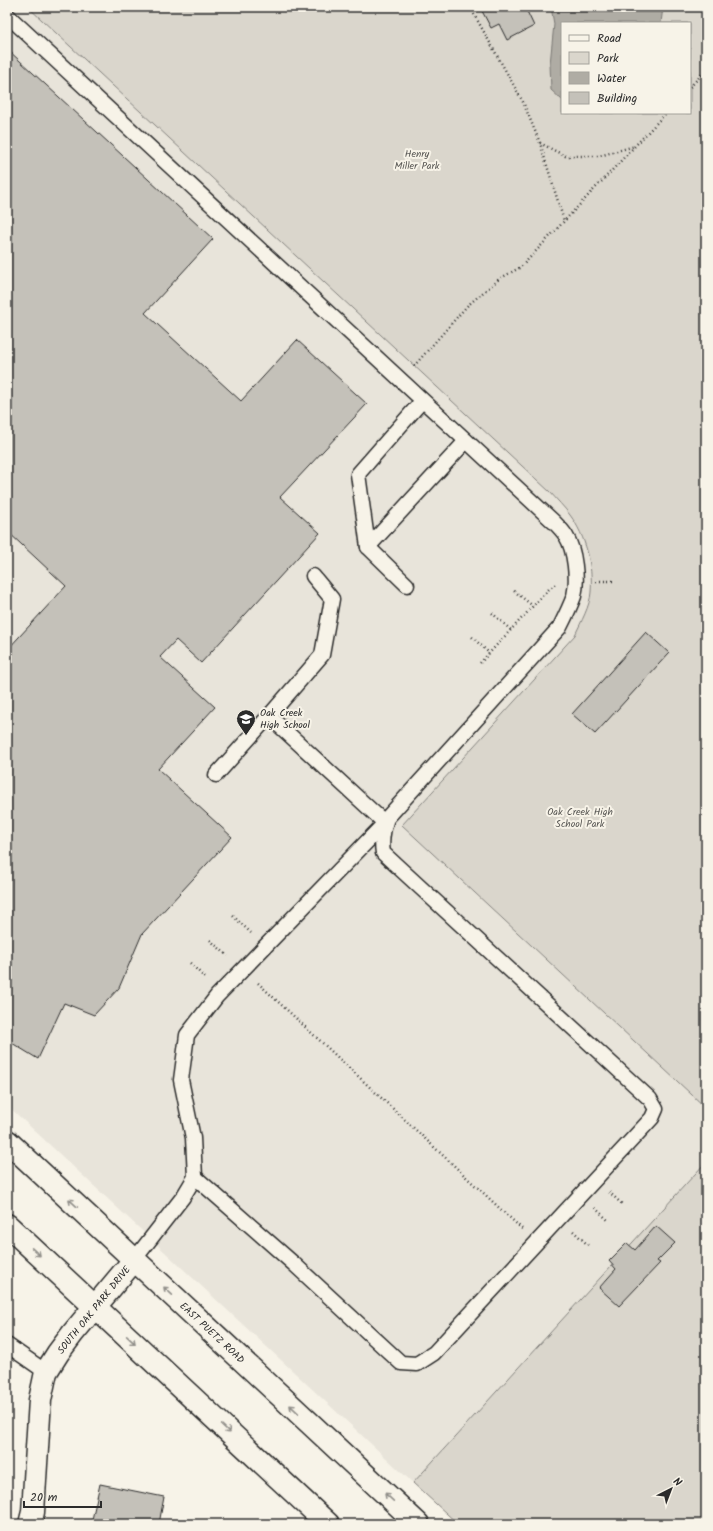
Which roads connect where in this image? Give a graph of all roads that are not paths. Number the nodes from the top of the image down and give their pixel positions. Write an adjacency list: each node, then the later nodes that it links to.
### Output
1 (7, 15): 2 (lane)
2 (422, 401): 3 (lane); 4 (lane)
3 (466, 441): 4 (lane); 9 (lane)
4 (368, 547): 6 (lane)
5 (313, 576): 7 (lane)
6 (407, 585)
7 (269, 716): 8 (lane); 9 (lane)
8 (216, 775)
9 (385, 823): 11 (lane); 11 (lane)
10 (7, 1141): 13 (street, EAST PUETZ ROAD, one-way to 10)
11 (195, 1177): 13 (lane)
12 (7, 1225): 14 (street, one-way to 14)
13 (134, 1260): 14 (street, SOUTH OAK PARK DRIVE); 19 (street, EAST PUETZ ROAD, one-way to 13)
14 (95, 1307): 16 (street, SOUTH OAK PARK DRIVE); 18 (street, one-way to 18)
15 (7, 1345): 16 (lane)
16 (46, 1372): 17 (street, SOUTH OAK PARK DRIVE)
17 (30, 1524)
18 (328, 1524)
19 (418, 1524)

